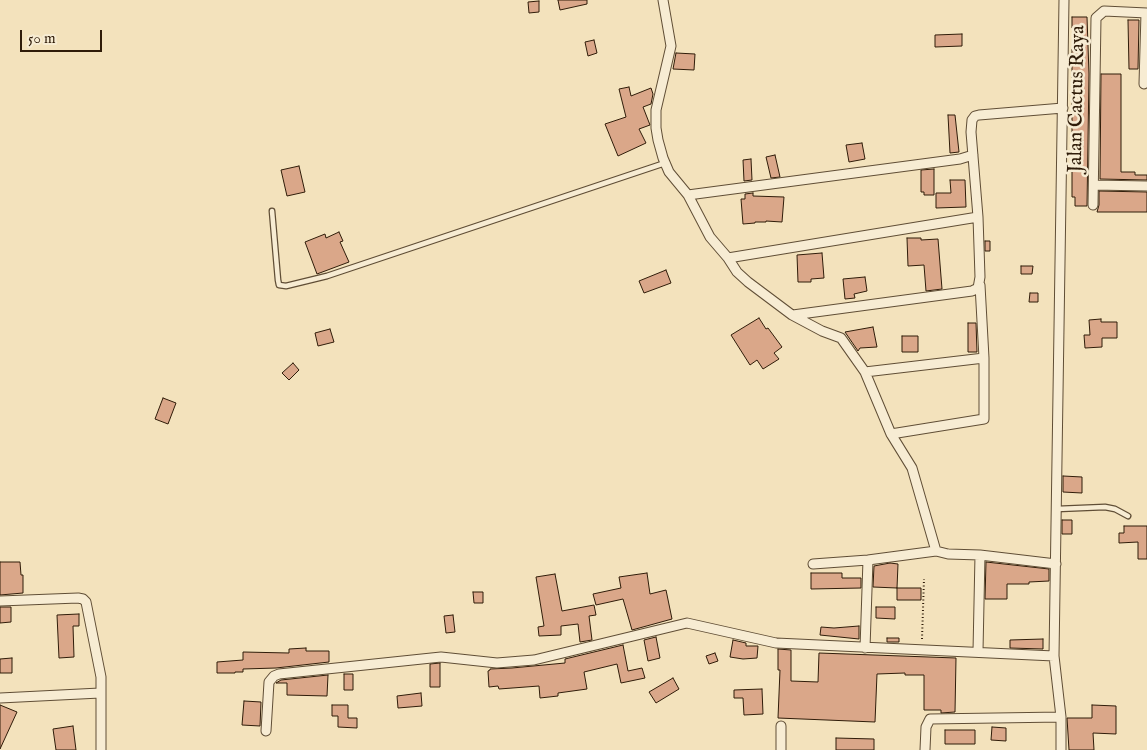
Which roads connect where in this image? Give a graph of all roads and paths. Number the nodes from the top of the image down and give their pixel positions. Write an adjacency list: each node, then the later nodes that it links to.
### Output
1 (663, 0): 7 (street)
2 (1064, 0): 5 (street)
3 (1147, 13): 4 (street); 8 (street, Jalan Cactus Raya)
4 (1144, 84)
5 (1063, 108): 6 (street); 20 (street)
6 (973, 155): 10 (street); 13 (street)
7 (665, 163): 10 (street); 12 (lane)
8 (1094, 185): 9 (street); 11 (street, Jalan Cactus Raya)
9 (1147, 186)
10 (688, 196): 14 (street)
11 (1094, 205)
12 (272, 211)
13 (978, 217): 14 (street); 15 (street)
14 (728, 258): 16 (street)
15 (980, 285): 16 (street); 17 (street)
16 (792, 315): 18 (street)
17 (984, 358): 18 (street); 19 (street)
18 (865, 372): 19 (street)
19 (891, 434): 22 (street)
20 (1057, 509): 21 (lane); 26 (street)
21 (1128, 516)
22 (936, 551): 23 (street); 24 (street)
23 (980, 555): 26 (street); 31 (street)
24 (868, 560): 25 (street); 29 (street)
25 (813, 564)
26 (1056, 564): 32 (street)
27 (924, 579): 30 (path)
28 (0, 602): 33 (street)
29 (865, 648): 30 (street); 37 (street)
30 (922, 649): 31 (street)
31 (978, 651): 32 (street)
32 (1054, 656): 35 (street)
33 (100, 693): 34 (street); 38 (street)
34 (0, 698)
35 (1061, 717): 40 (street); 41 (street)
36 (780, 726): 39 (street)
37 (266, 731)
38 (101, 750)
39 (781, 750)
40 (925, 750)
41 (1061, 750)

